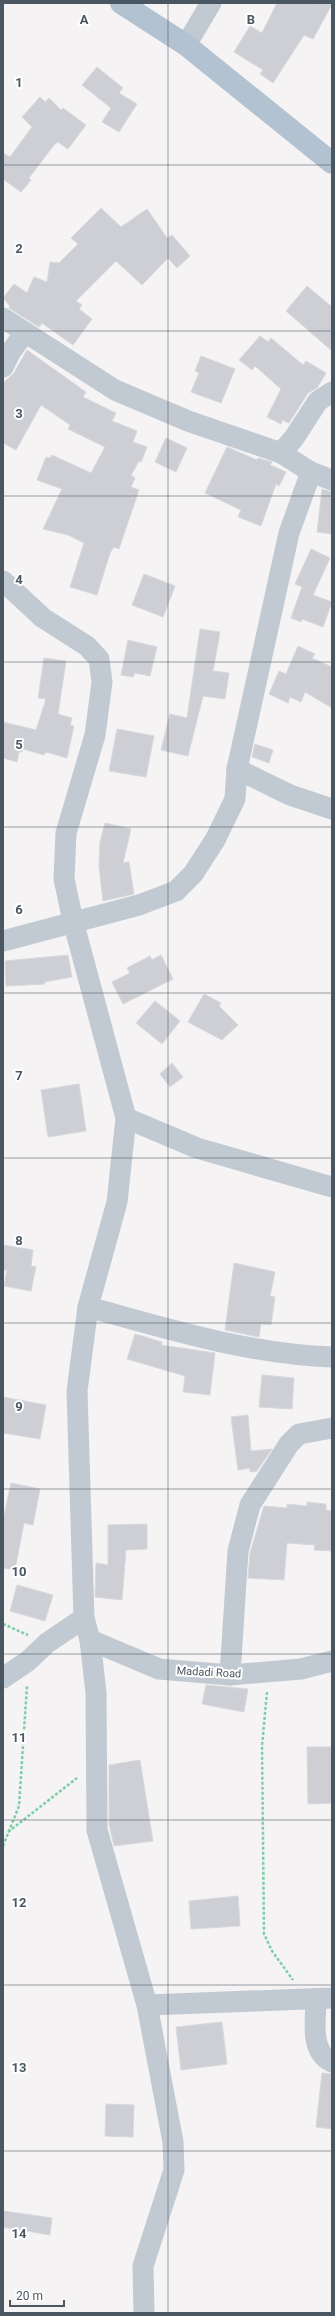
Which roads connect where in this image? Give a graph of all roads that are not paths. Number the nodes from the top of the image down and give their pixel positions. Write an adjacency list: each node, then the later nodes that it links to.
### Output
1 (121, 3): 3 (main road)
2 (211, 3): 3 (street)
3 (186, 45): 4 (main road)
4 (332, 163)
5 (3, 318): 6 (street)
6 (25, 332): 7 (street); 9 (street)
7 (3, 367)
8 (332, 392): 9 (street)
9 (281, 453): 10 (street)
10 (311, 472): 11 (street); 13 (street)
11 (332, 480)
12 (3, 580): 15 (street)
13 (237, 769): 14 (street); 15 (street)
14 (332, 808)
15 (73, 921): 16 (street); 17 (street)
16 (3, 941)
17 (126, 1118): 18 (street); 19 (street)
18 (332, 1187)
19 (88, 1307): 20 (street); 22 (street)
20 (332, 1357)
21 (332, 1428): 25 (street)
22 (84, 1618): 23 (street); 26 (street)
23 (90, 1640): 25 (street, Madadi Road); 28 (street)
24 (332, 1661): 25 (street, Madadi Road)
25 (230, 1675)
26 (3, 1678)
27 (318, 1999): 28 (street); 29 (street)
28 (147, 2005): 30 (street)
29 (332, 2062)
30 (144, 2313)

